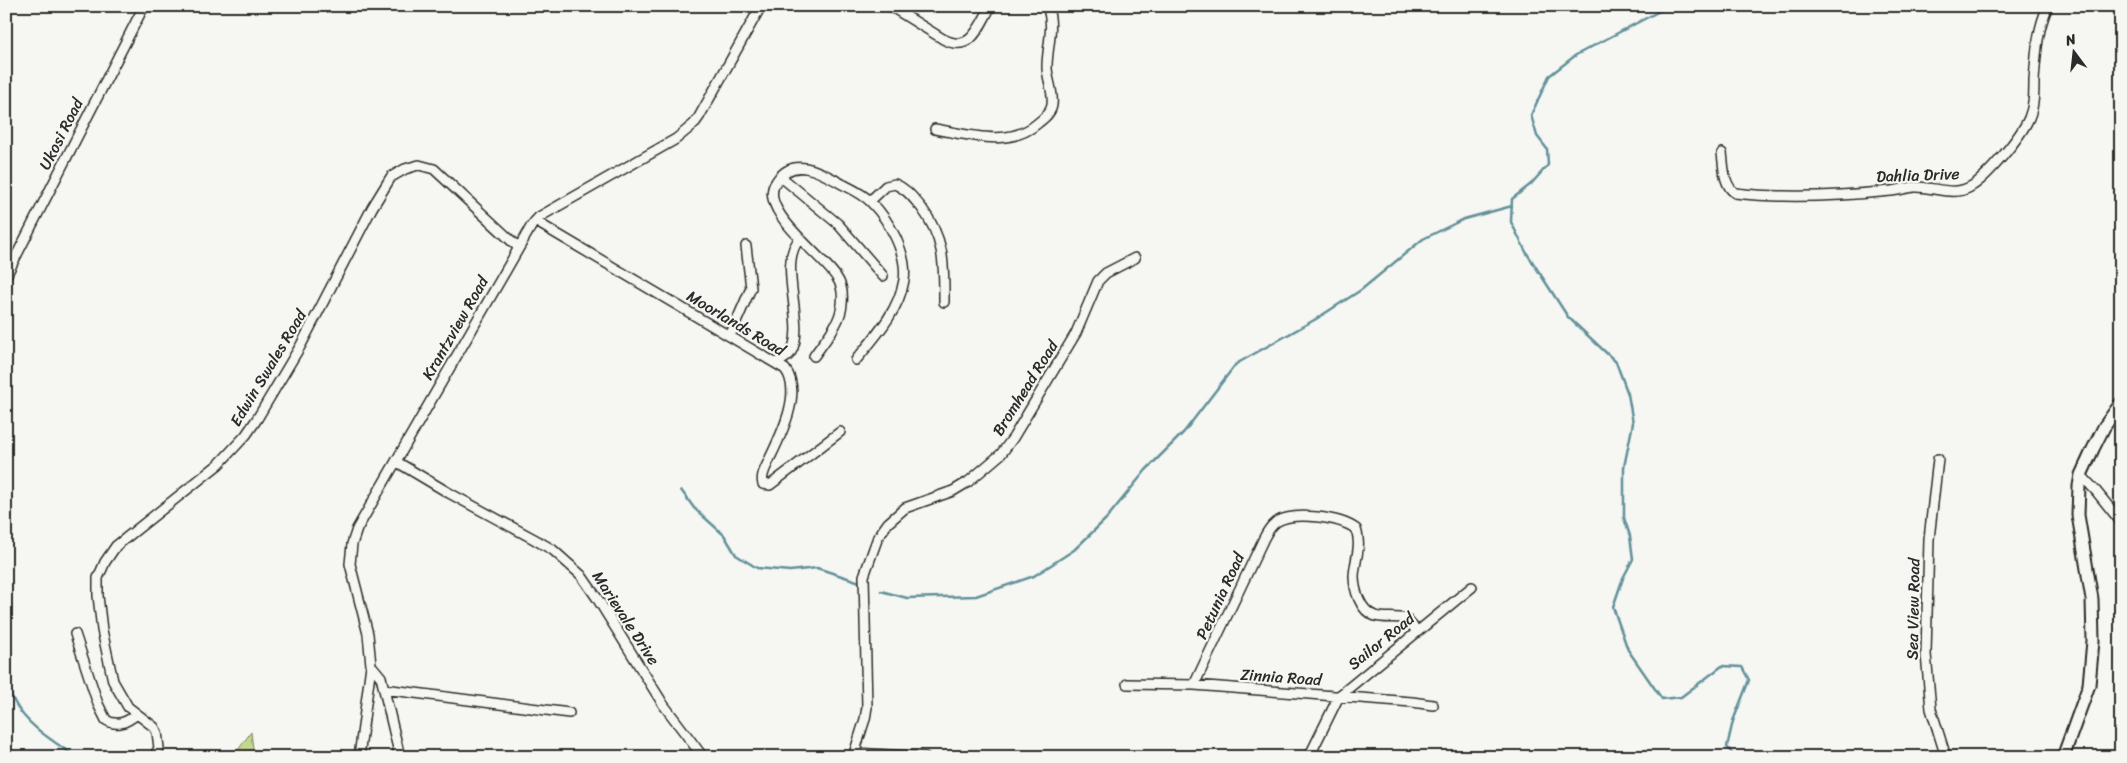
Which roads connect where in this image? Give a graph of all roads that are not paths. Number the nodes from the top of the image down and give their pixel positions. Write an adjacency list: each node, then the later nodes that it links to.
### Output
1 (144, 6): 16 (street, Ukosi Road)
2 (761, 6): 11 (street, Krantzview Road)
3 (890, 6): 4 (street)
4 (991, 6)
5 (1047, 6): 7 (street)
6 (2048, 6): 8 (street, Dahlia Drive)
7 (936, 129)
8 (1722, 153)
9 (780, 176): 10 (street); 12 (street); 17 (street)
10 (870, 201): 18 (street); 21 (street)
11 (535, 221): 14 (street, Krantzview Road); 19 (street, Moorlands Road)
12 (800, 239): 20 (street); 22 (street)
13 (746, 246): 19 (street)
14 (518, 247): 26 (street, Krantzview Road); 39 (street, Edwin Swales Road)
15 (1135, 258): 40 (street, Bromhead Road)
16 (6, 276)
17 (883, 276)
18 (944, 302)
19 (730, 336): 22 (street, Moorlands Road)
20 (814, 356)
21 (856, 360)
22 (776, 363): 24 (street, Moorlands Road)
23 (2121, 403): 27 (main road)
24 (840, 432)
25 (1938, 459): 47 (street, Sea View Road)
26 (397, 462): 32 (street, Krantzview Road); 44 (street, Marievale Drive)
27 (2081, 475): 28 (street); 48 (main road)
28 (2121, 522)
29 (1472, 587): 30 (street, Sailor Road)
30 (1417, 632): 34 (street, Petunia Road); 36 (street, Sailor Road)
31 (75, 634): 39 (street)
32 (371, 665): 35 (street); 42 (street, Krantzview Road)
33 (1127, 684): 34 (street, Zinnia Road)
34 (1194, 685): 36 (street, Zinnia Road)
35 (384, 689): 38 (street); 43 (street)
36 (1339, 696): 37 (street, Zinnia Road); 46 (street, Sailor Road)
37 (1433, 705)
38 (569, 713)
39 (137, 714): 41 (street, Edwin Swales Road)
40 (854, 755): 45 (street)
41 (154, 757)
42 (359, 757)
43 (400, 757)
44 (703, 757)
45 (924, 757)
46 (1309, 757)
47 (1946, 757)
48 (2062, 757)

